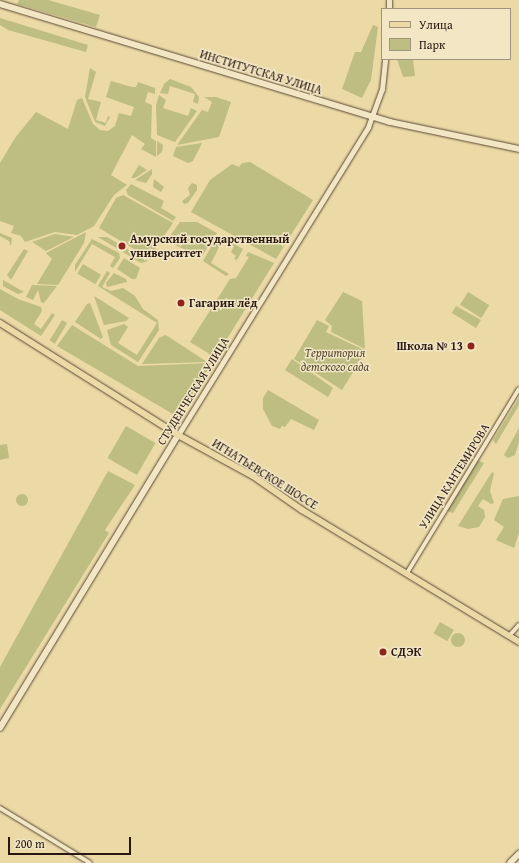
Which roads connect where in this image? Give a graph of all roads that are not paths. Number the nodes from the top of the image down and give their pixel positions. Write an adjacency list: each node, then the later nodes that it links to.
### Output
1 (0, 4): 3 (main road, ИНСТИТУТСКАЯ УЛИЦА)
2 (385, 60): 3 (street, СТУДЕНЧЕСКАЯ УЛИЦА)
3 (374, 117): 4 (main road, ИНСТИТУТСКАЯ УЛИЦА); 7 (street, СТУДЕНЧЕСКАЯ УЛИЦА)
4 (519, 149)
5 (0, 323): 7 (main road, ИГНАТЬЕВСКОЕ ШОССЕ)
6 (519, 389): 8 (street, УЛИЦА КАНТЕМИРОВА)
7 (178, 435): 8 (main road, ИГНАТЬЕВСКОЕ ШОССЕ); 12 (main road, СТУДЕНЧЕСКАЯ УЛИЦА)
8 (407, 573): 10 (main road, ИГНАТЬЕВСКОЕ ШОССЕ)
9 (519, 625): 10 (street)
10 (509, 636): 11 (main road, ИГНАТЬЕВСКОЕ ШОССЕ)
11 (519, 642)
12 (0, 728)
13 (0, 808): 15 (street)
14 (519, 854): 16 (main road)
15 (90, 863)
16 (510, 863)

